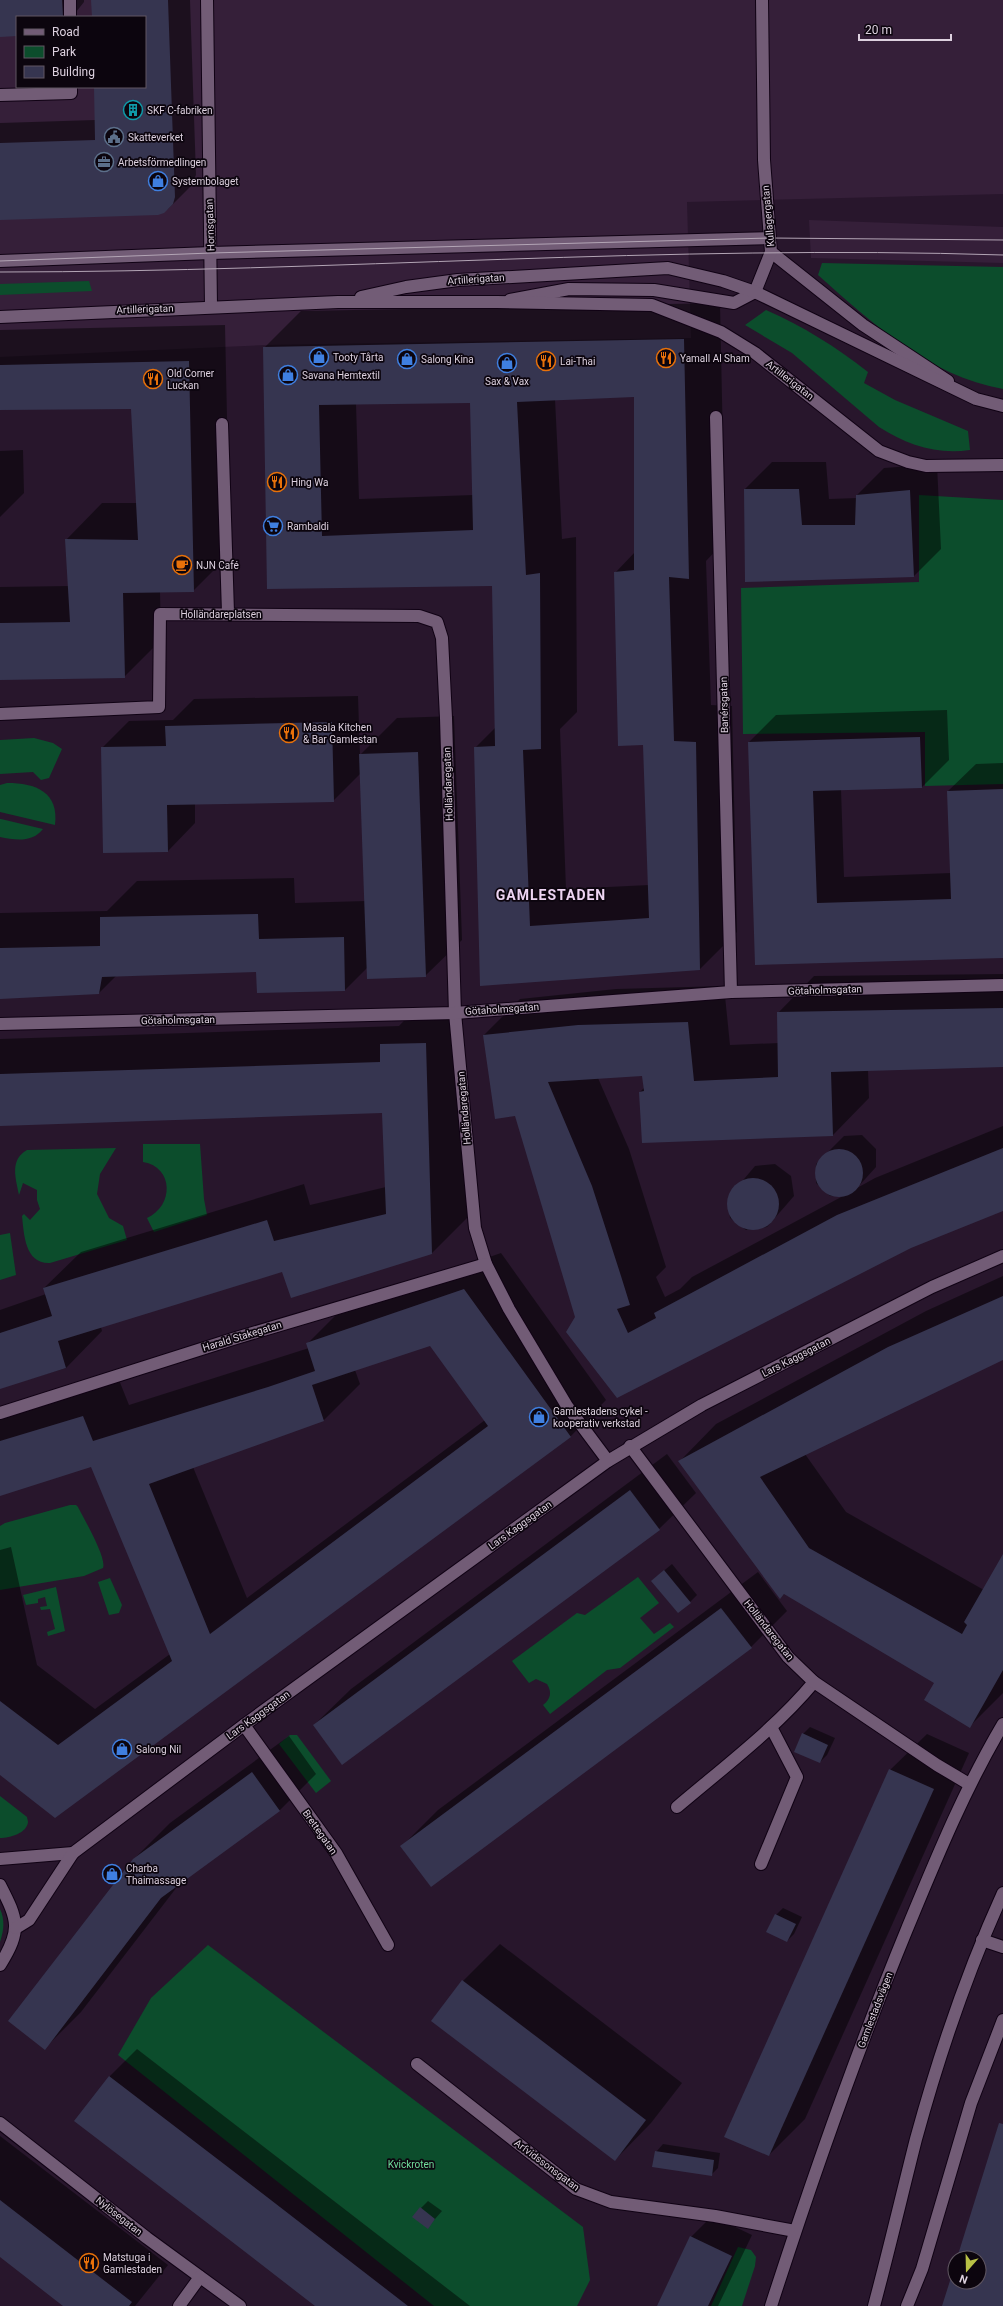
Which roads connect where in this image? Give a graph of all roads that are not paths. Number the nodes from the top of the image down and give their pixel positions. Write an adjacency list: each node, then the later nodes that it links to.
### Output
1 (70, 0): 4 (street)
2 (206, 0): 9 (street, Hornsgatan)
3 (762, 0): 7 (street, Kullagergatan)
4 (70, 16)
5 (71, 88): 6 (street)
6 (0, 95)
7 (770, 238): 8 (street, Kullagergatan); 9 (street)
8 (771, 252): 11 (street); 16 (street, Kullagergatan)
9 (211, 253): 10 (street); 14 (street, Hornsgatan)
10 (0, 261)
11 (755, 292): 12 (street, Artillerigatan); 13 (street, Artillerigatan); 16 (street, Artillerigatan)
12 (338, 302): 13 (street, Artillerigatan); 14 (street, Artillerigatan)
13 (497, 302): 20 (street, Artillerigatan)
14 (211, 306): 15 (street, Artillerigatan)
15 (0, 317)
16 (976, 400): 17 (street, Artillerigatan)
17 (1003, 406)
18 (716, 417): 25 (street, Banérsgatan)
19 (222, 424): 21 (street)
20 (1003, 465)
21 (228, 613): 22 (street, Holländareplatsen); 23 (street, Holländareplatsen)
22 (0, 714)
23 (446, 718): 26 (street, Holländaregatan)
24 (1003, 985): 25 (street, Götaholmsgatan)
25 (731, 992): 26 (street, Götaholmsgatan)
26 (455, 1013): 27 (street, Götaholmsgatan); 29 (street, Holländaregatan)
27 (0, 1024)
28 (1003, 1256): 31 (street, Lars Kaggsgatan)
29 (486, 1264): 30 (street, Harald Stakegatan); 32 (street, Holländaregatan)
30 (0, 1413)
31 (630, 1446): 32 (street, Lars Kaggsgatan); 33 (street, Holländaregatan)
32 (608, 1461): 35 (street, Lars Kaggsgatan)
33 (814, 1682): 36 (street); 37 (street, Holländaregatan)
34 (1003, 1724): 37 (street, Gamlestadsvägen)
35 (244, 1725): 39 (street, Lars Kaggsgatan); 46 (street, Brettegatan)
36 (771, 1726): 38 (street); 41 (street)
37 (969, 1784): 52 (street, Gamlestadsvägen)
38 (678, 1807)
39 (73, 1853): 40 (street); 44 (street, Lars Kaggsgatan)
40 (0, 1859)
41 (761, 1864)
42 (0, 1885): 44 (street)
43 (1003, 1893): 45 (street)
44 (16, 1928): 48 (street)
45 (982, 1940): 47 (street); 57 (street)
46 (388, 1945)
47 (1003, 1947)
48 (0, 1965)
49 (1003, 2020): 58 (street)
50 (417, 2064): 52 (street, Arfvidssonsgatan)
51 (0, 2123): 53 (street, Nylösegatan)
52 (795, 2231): 56 (street, Gamlestadsvägen)
53 (200, 2277): 54 (street); 55 (street, Nylösegatan)
54 (179, 2306)
55 (240, 2306)
56 (771, 2306)
57 (874, 2306)
58 (907, 2306)

